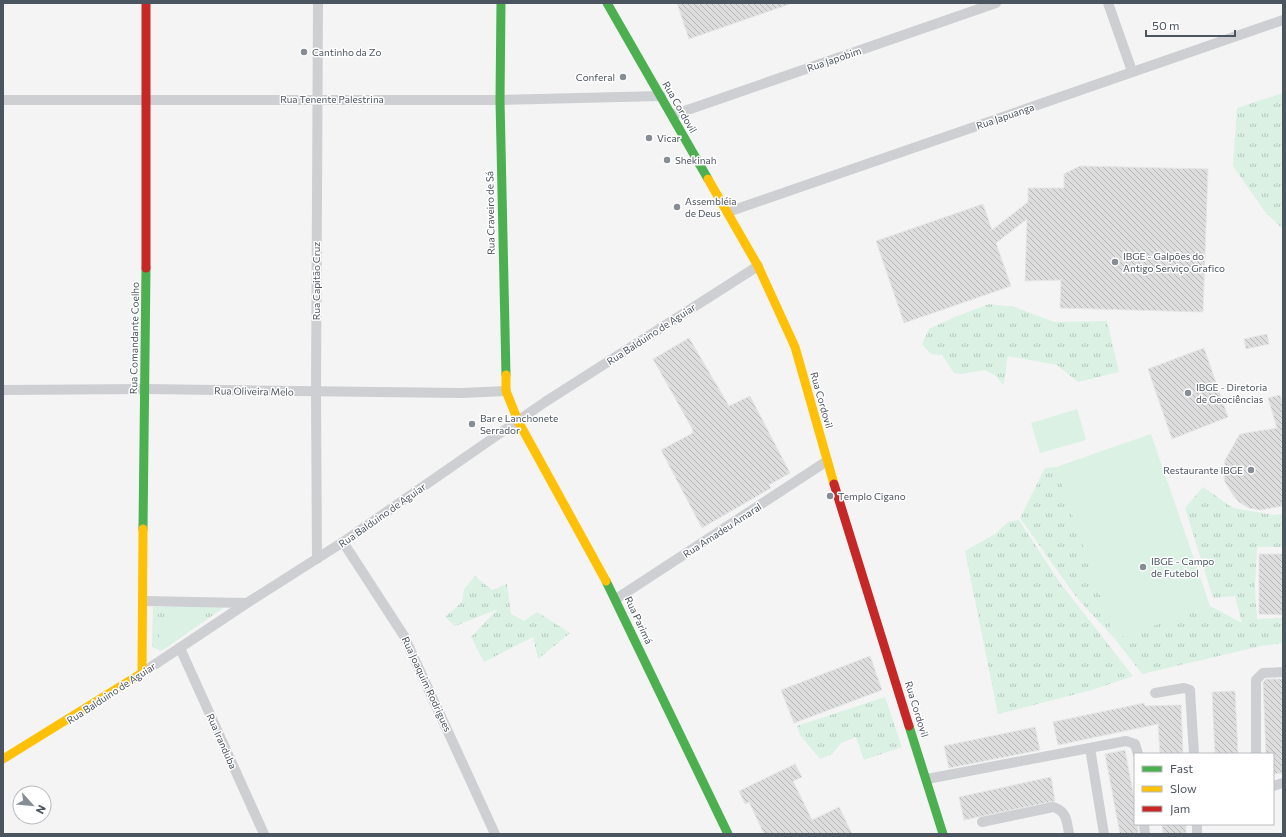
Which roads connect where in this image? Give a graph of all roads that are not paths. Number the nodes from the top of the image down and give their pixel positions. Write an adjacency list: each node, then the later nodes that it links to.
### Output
1 (146, 3): 12 (street, Rua Comandante Coelho)
2 (318, 3): 10 (street, Rua Capitão Cruz)
3 (501, 3): 13 (street, Rua Craveiro de Sá)
4 (607, 3): 9 (street, Rua Cordovil)
5 (996, 3): 14 (street, Rua Japobim)
6 (1108, 3): 8 (street)
7 (1283, 20): 8 (street, Rua Japuanga)
8 (1132, 71): 15 (street, Rua Japuanga)
9 (661, 96): 13 (street, Rua Tenente Palestrina); 14 (street, Rua Cordovil)
10 (317, 98): 12 (street, Rua Tenente Palestrina); 13 (street, Rua Tenente Palestrina); 20 (street, Rua Capitão Cruz)
11 (3, 100): 12 (street, Rua Tenente Palestrina)
12 (146, 100): 18 (street, Rua Comandante Coelho)
13 (500, 100): 19 (street, Rua Craveiro de Sá)
14 (672, 115): 15 (street, Rua Cordovil)
15 (728, 212): 16 (street, Rua Cordovil)
16 (758, 266): 21 (street, Rua Balduino de Aguiar); 22 (street, Rua Cordovil)
17 (3, 390): 18 (street, Rua Oliveira Melo)
18 (145, 390): 20 (street, Rua Oliveira Melo); 26 (street, Rua Comandante Coelho)
19 (506, 391): 20 (street, Rua Oliveira Melo); 21 (street, Rua Craveiro de Sá)
20 (316, 392): 24 (street, Rua Capitão Cruz)
21 (518, 421): 23 (street, Rua Balduino de Aguiar); 25 (street, Rua Parimá)
22 (827, 461): 25 (street, Rua Amadeu Amaral); 37 (street, Rua Cordovil)
23 (343, 542): 24 (street, Rua Balduino de Aguiar); 40 (street, Rua Joaquim Rodrigues)
24 (317, 559): 27 (street, Rua Balduino de Aguiar)
25 (616, 598): 41 (street, Rua Parimá)
26 (143, 601): 27 (street); 30 (street, Rua Comandante Coelho)
27 (247, 603): 28 (street, Rua Balduino de Aguiar)
28 (180, 648): 30 (street, Rua Balduino de Aguiar); 39 (street, Rua Iranduba)
29 (1283, 672): 35 (street)
30 (142, 673): 36 (street, Rua Balduino de Aguiar)
31 (1155, 693): 34 (street)
32 (1090, 748): 33 (street); 37 (street); 44 (street)
33 (1138, 753)
34 (1194, 753)
35 (1256, 753)
36 (3, 759)
37 (927, 779): 42 (street, Rua Cordovil)
38 (982, 822): 43 (street)
39 (264, 834)
40 (495, 834)
41 (728, 834)
42 (944, 834)
43 (1069, 834)
44 (1104, 834)

